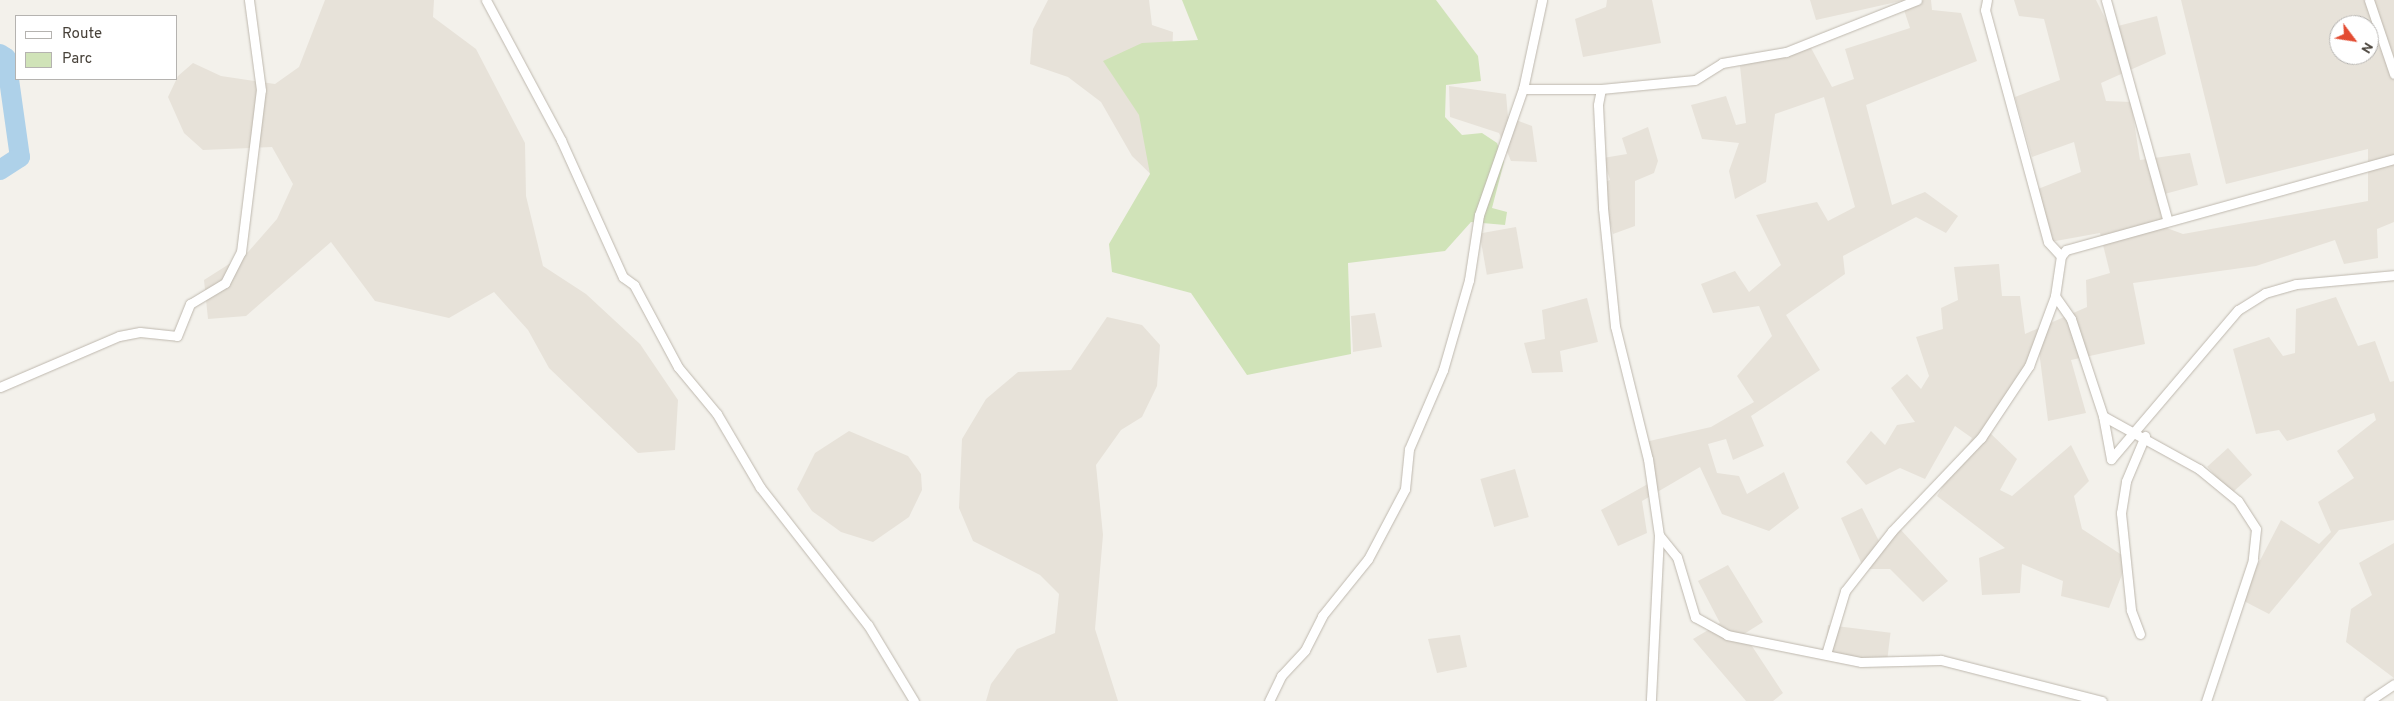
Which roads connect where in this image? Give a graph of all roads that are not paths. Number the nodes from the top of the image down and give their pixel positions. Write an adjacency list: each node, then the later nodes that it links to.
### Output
1 (249, 0): 16 (street)
2 (486, 0): 23 (street)
3 (1542, 0): 9 (street)
4 (1917, 0): 10 (street)
5 (1987, 0): 13 (street)
6 (2106, 0): 12 (street)
7 (2369, 0): 8 (street)
8 (2394, 74)
9 (1523, 89): 10 (street); 24 (street)
10 (1601, 89): 19 (street)
11 (2394, 159): 12 (street)
12 (2167, 219): 13 (street)
13 (2061, 256): 15 (street)
14 (2394, 275): 18 (street)
15 (2055, 296): 17 (street); 21 (street)
16 (0, 387)
17 (2104, 416): 18 (street); 18 (street)
18 (2141, 434): 20 (street); 27 (street)
19 (1659, 535): 21 (street); 25 (street)
20 (2140, 634)
21 (1826, 654): 26 (street)
22 (2394, 684): 28 (street)
23 (914, 701)
24 (1269, 701)
25 (1651, 701)
26 (2102, 701)
27 (2206, 701)
28 (2369, 701)

